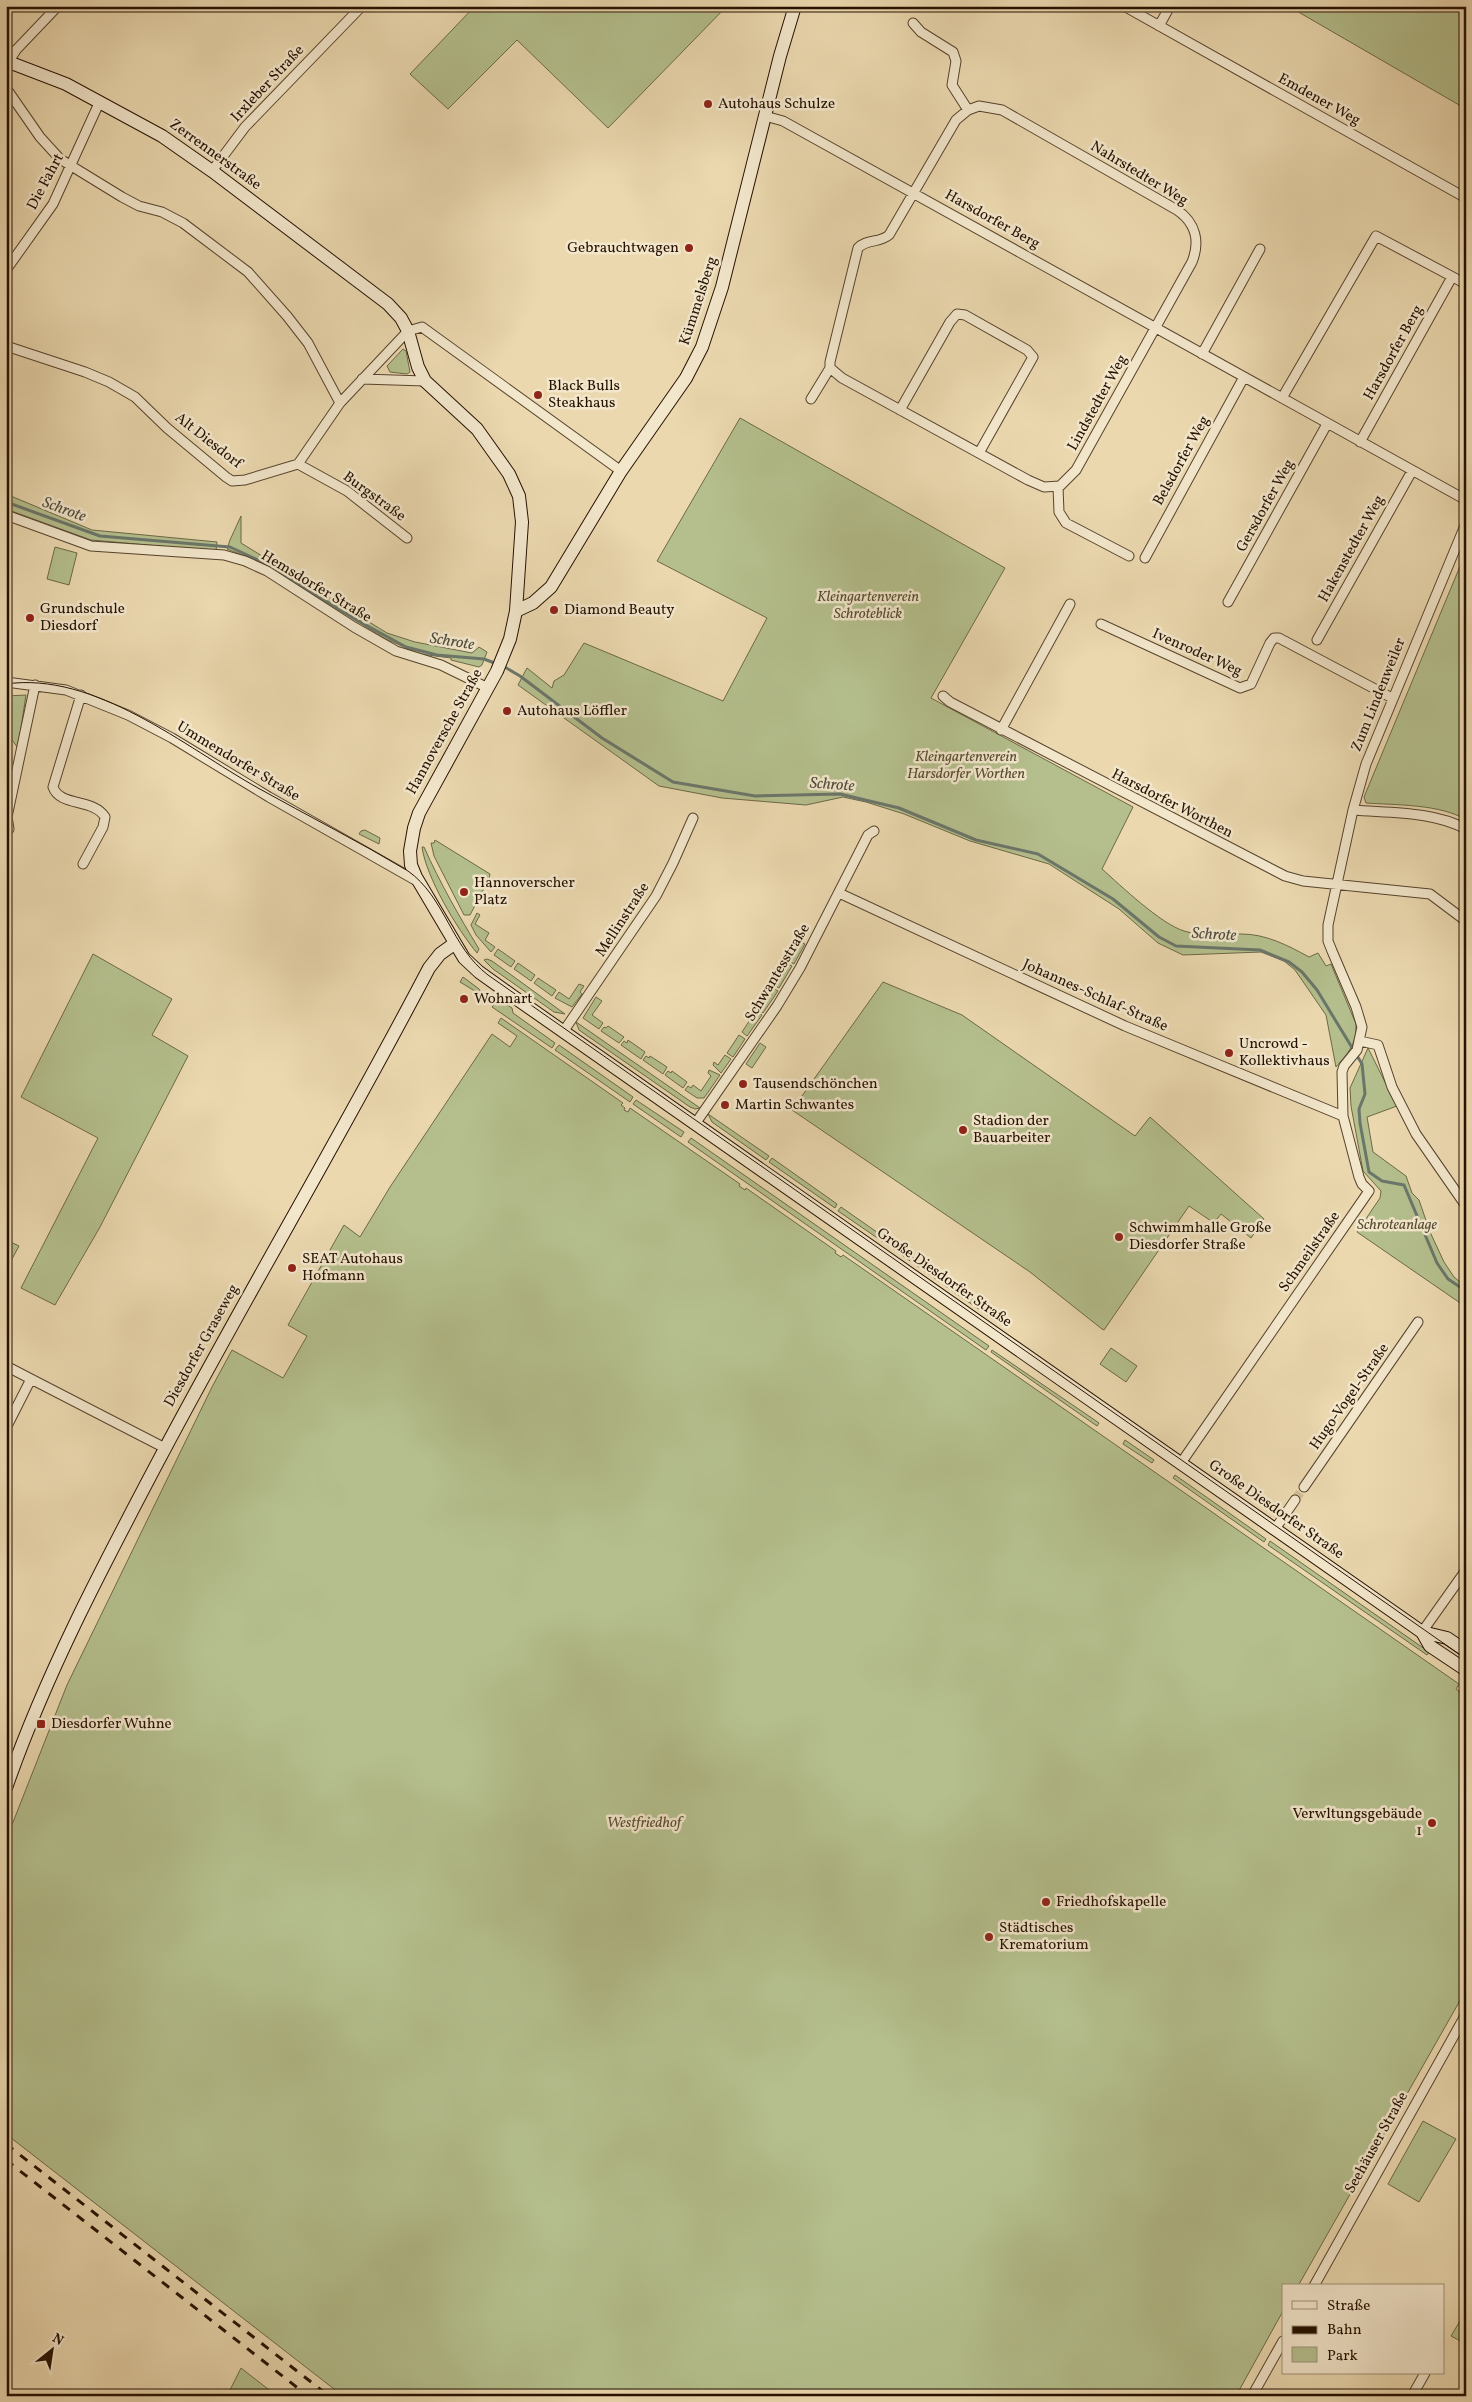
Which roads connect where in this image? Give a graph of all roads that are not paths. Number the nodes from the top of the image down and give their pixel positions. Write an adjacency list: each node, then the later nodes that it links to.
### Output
1 (58, 6): 8 (street)
2 (362, 6): 14 (street, Irxleber Straße)
3 (795, 6): 12 (main road, Kümmelsberg)
4 (1124, 6): 7 (street, Emdener Weg)
5 (1170, 6): 7 (street)
6 (913, 23): 11 (street)
7 (1159, 26): 16 (street, Emdener Weg)
8 (7, 63): 10 (main road, Zerrennerstraße)
9 (6, 88): 13 (street)
10 (100, 101): 13 (street, Die Fahrt); 14 (main road, Zerrennerstraße)
11 (968, 110): 15 (street); 22 (street, Nahrstedter Weg)
12 (765, 116): 15 (street, Harsdorfer Berg); 38 (main road, Kümmelsberg)
13 (72, 165): 18 (street, Die Fahrt); 32 (street)
14 (212, 171): 21 (main road, Zerrennerstraße)
15 (914, 192): 22 (street, Harsdorfer Berg); 26 (street)
16 (1466, 198)
17 (1260, 249): 25 (street)
18 (6, 270)
19 (1452, 277): 20 (street); 30 (street); 35 (street, Harsdorfer Berg)
20 (1466, 284)
21 (388, 304): 23 (main road, Hannoversche Straße)
22 (1156, 328): 25 (street, Harsdorfer Berg); 40 (street, Lindstedter Weg)
23 (408, 330): 28 (street); 29 (main road, Hannoversche Straße); 38 (street)
24 (6, 346): 37 (street, Alt Diesdorf)
25 (1202, 354): 27 (street, Harsdorfer Berg)
26 (830, 368): 31 (street); 33 (street)
27 (1244, 377): 30 (street, Harsdorfer Berg); 46 (street, Belsdorfer Weg)
28 (362, 379): 29 (street); 32 (street)
29 (425, 381): 49 (main road, Hannoversche Straße)
30 (1282, 398): 34 (street, Harsdorfer Berg)
31 (811, 399)
32 (340, 403): 37 (street)
33 (900, 410): 36 (street); 36 (street)
34 (1328, 424): 35 (street, Harsdorfer Berg); 47 (street, Gersdorfer Weg)
35 (1360, 442): 39 (street, Harsdorfer Berg)
36 (980, 453): 40 (street)
37 (298, 464): 44 (street, Burgstraße)
38 (621, 471): 49 (main road, Kümmelsberg)
39 (1412, 471): 41 (street, Harsdorfer Berg); 51 (street, Hakenstedter Weg)
40 (1058, 487): 45 (street)
41 (1466, 500)
42 (6, 515): 54 (street, Hemsdorfer Straße)
43 (1466, 523): 57 (street, Zum Lindenweiler)
44 (407, 538)
45 (1129, 556)
46 (1145, 558)
47 (1228, 602)
48 (1070, 604): 58 (street)
49 (516, 610): 54 (main road, Hannoversche Straße)
50 (1101, 624): 57 (street, Ivenroder Weg)
51 (1317, 640)
52 (6, 682): 53 (street, Ummendorfer Straße)
53 (35, 684): 55 (street, Ummendorfer Straße); 61 (street)
54 (488, 688): 65 (main road, Hannoversche Straße)
55 (81, 695): 64 (street); 65 (street, Ummendorfer Straße)
56 (943, 696): 58 (street, Harsdorfer Worthen)
57 (1392, 698): 59 (street, Zum Lindenweiler)
58 (1001, 730): 66 (street, Harsdorfer Worthen)
59 (1353, 810): 62 (street); 66 (street, Zum Lindenweiler)
60 (693, 818): 70 (street, Mellinstraße)
61 (9, 829)
62 (1466, 829)
63 (874, 830): 67 (street, Schwantesstraße)
64 (83, 864)
65 (419, 882): 69 (main road, Hannoversche Straße)
66 (1337, 884): 68 (street, Harsdorfer Worthen); 71 (street, Zum Lindenweiler)
67 (839, 893): 72 (street, Johannes-Schlaf-Straße); 73 (street, Schwantesstraße)
68 (1466, 921)
69 (454, 944): 70 (main road, Große Diesdorfer Straße); 79 (main road, Diesdorfer Graseweg)
70 (563, 1032): 73 (main road, Große Diesdorfer Straße)
71 (1359, 1045): 72 (street, Schmeilstraße); 74 (street)
72 (1343, 1116): 80 (street, Schmeilstraße)
73 (695, 1124): 80 (main road, Große Diesdorfer Straße)
74 (1466, 1206)
75 (1418, 1322): 81 (street, Hugo-Vogel-Straße)
76 (6, 1366): 77 (street)
77 (31, 1378): 78 (street); 79 (street)
78 (6, 1428)
79 (166, 1448): 88 (main road, Diesdorfer Graseweg)
80 (1181, 1463): 83 (main road, Große Diesdorfer Straße)
81 (1304, 1487)
82 (1295, 1500): 83 (street)
83 (1275, 1529): 85 (main road, Große Diesdorfer Straße)
84 (1466, 1570): 85 (street)
85 (1422, 1632): 86 (main road, Große Diesdorfer Straße); 87 (main road, Große Diesdorfer Straße)
86 (1466, 1651)
87 (1466, 1670)
88 (7, 1784)
89 (1466, 2014): 90 (street, Seehäuser Straße)
90 (1315, 2284)
91 (1282, 2343): 93 (street)
92 (1424, 2374): 94 (street)
93 (1252, 2396)
94 (1412, 2396)

